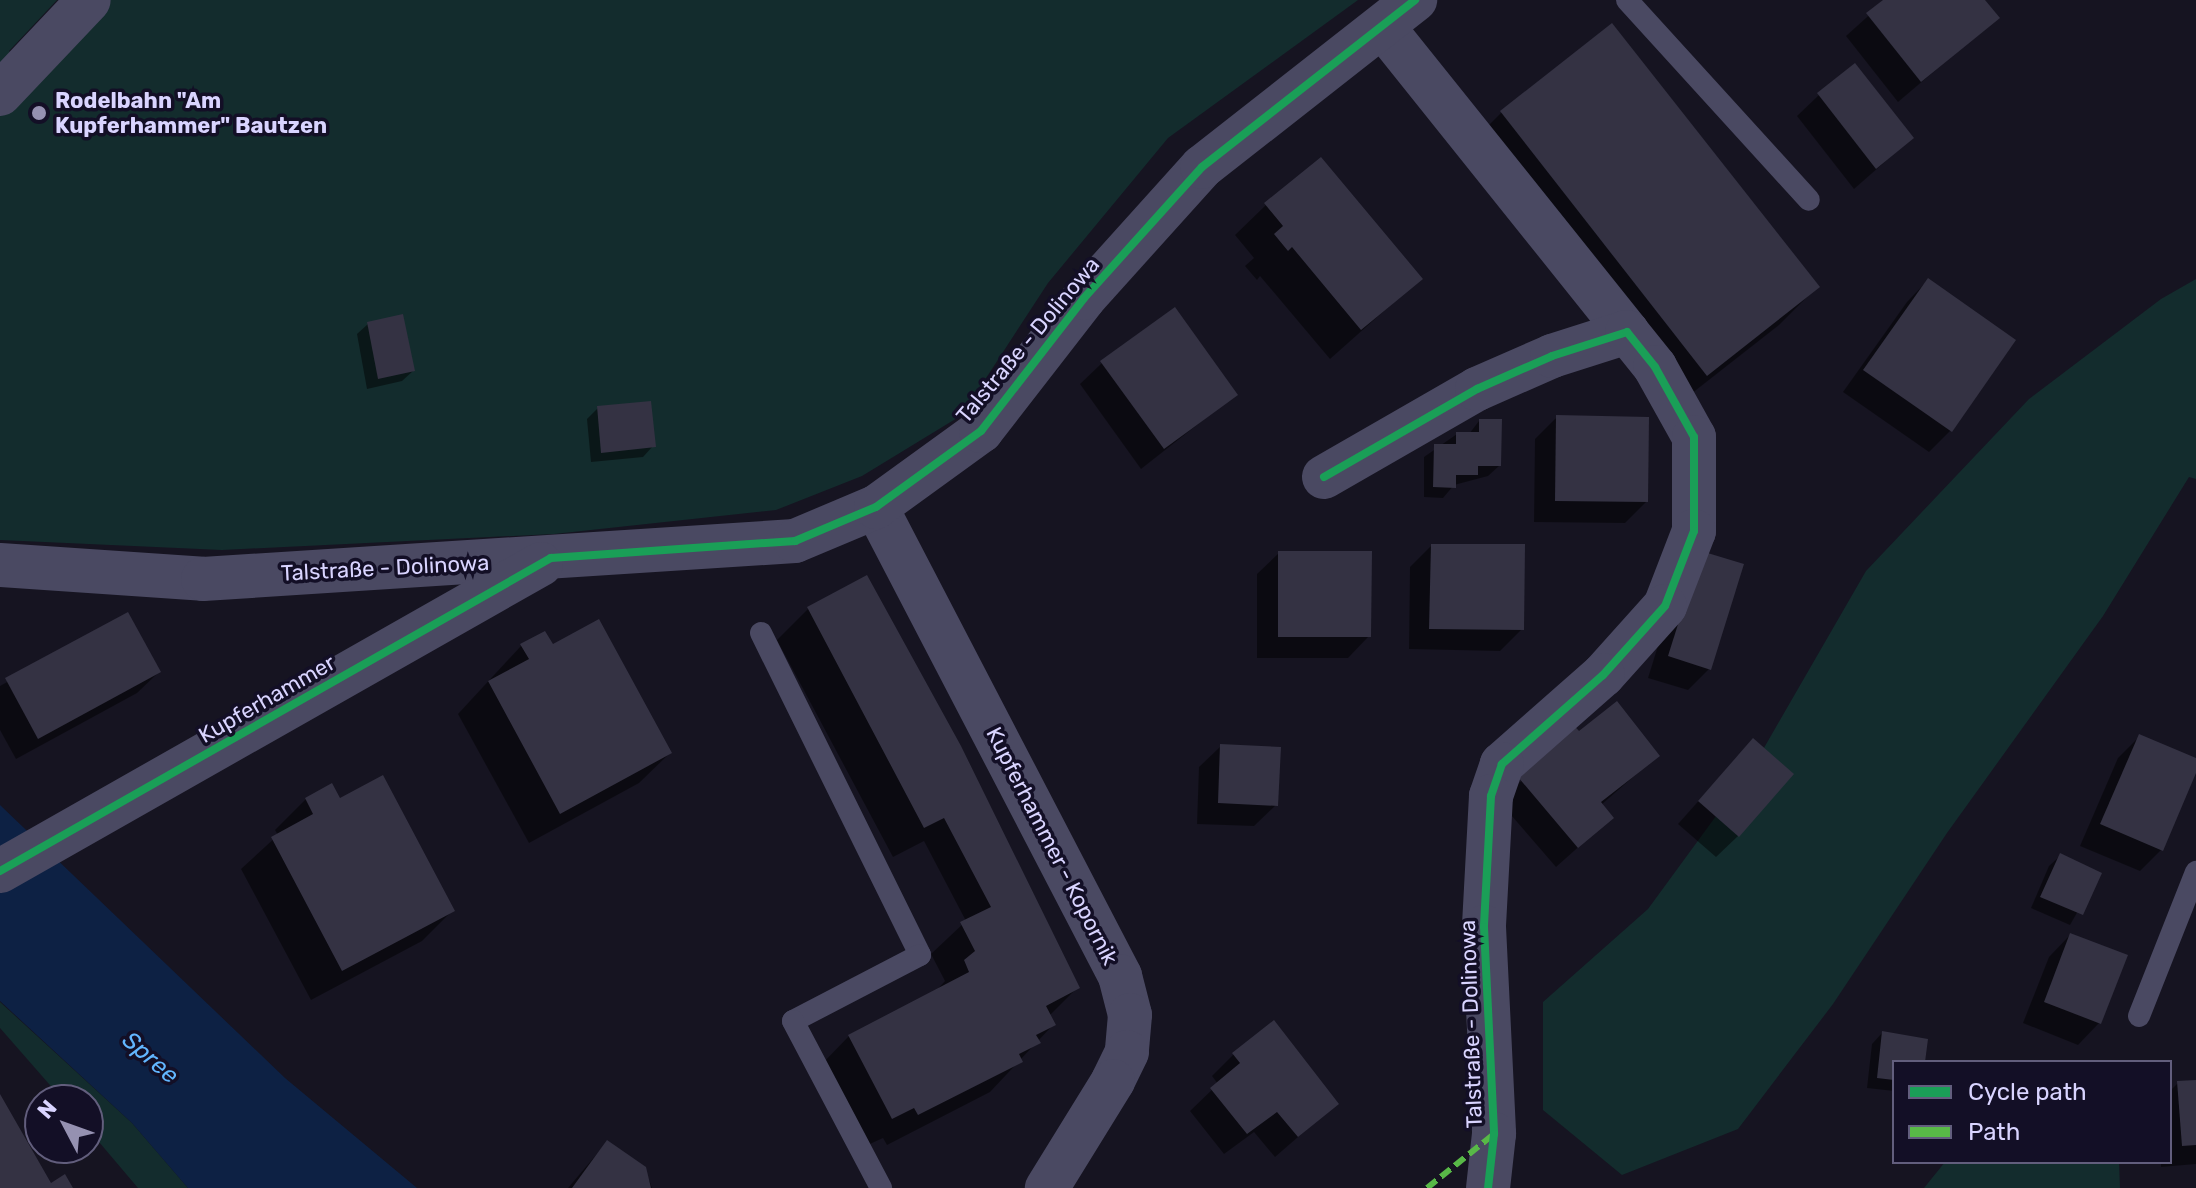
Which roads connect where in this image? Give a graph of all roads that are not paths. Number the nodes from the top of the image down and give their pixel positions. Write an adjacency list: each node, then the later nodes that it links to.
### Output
1 (89, 0): 4 (street)
2 (1627, 0): 5 (lane)
3 (1399, 13): 6 (street, Talstraße - Dolinowa); 8 (street, Talstraße - Dolinowa)
4 (0, 94)
5 (1809, 200)
6 (1627, 332): 7 (street); 17 (street, Talstraße - Dolinowa)
7 (1324, 477)
8 (876, 507): 9 (street, Talstraße - Dolinowa); 16 (street, Kupferhammer - Kopornik)
9 (551, 558): 10 (street, Talstraße - Dolinowa); 12 (street, Kupferhammer)
10 (0, 565)
11 (761, 633): 15 (lane)
12 (0, 871)
13 (2196, 872): 14 (lane)
14 (2139, 1016)
15 (881, 1188)
16 (1047, 1188)
17 (1488, 1188)

